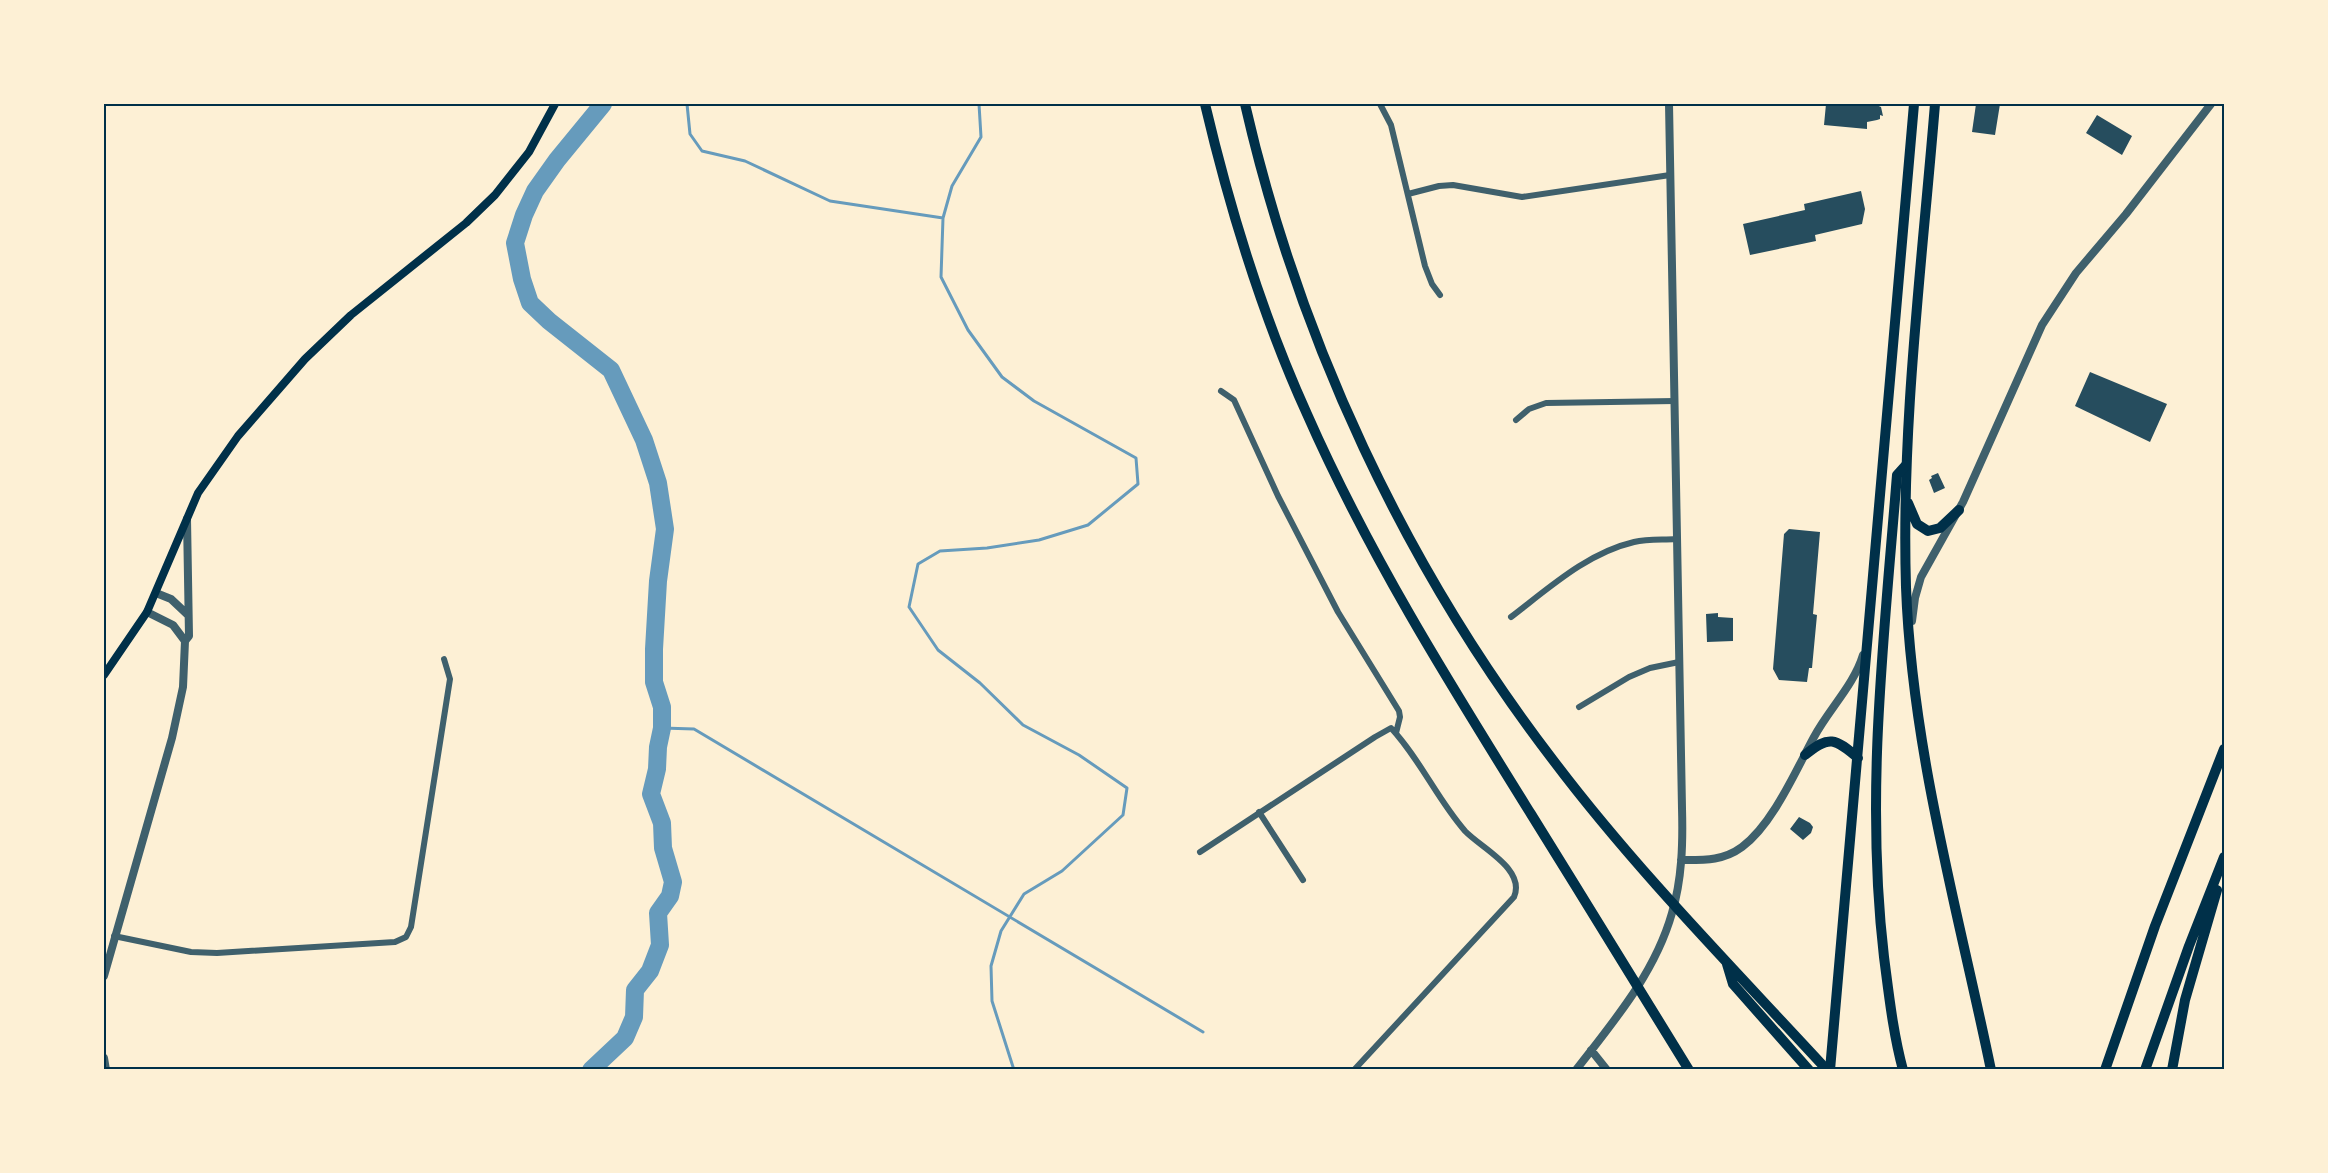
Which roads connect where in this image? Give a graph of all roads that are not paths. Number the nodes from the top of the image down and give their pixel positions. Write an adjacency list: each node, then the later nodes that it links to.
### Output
1 (555, 104): 18 (main road)
2 (1205, 104): 51 (highway)
3 (1245, 104): 43 (highway)
4 (1380, 104): 10 (street)
5 (1669, 104): 9 (street)
6 (1914, 104): 24 (highway)
7 (1935, 104): 15 (highway)
8 (2211, 104): 17 (street)
9 (1670, 175): 10 (street); 13 (street)
10 (1408, 194): 11 (street)
11 (1440, 296)
12 (1221, 391): 32 (street)
13 (1675, 401): 14 (street); 19 (street)
14 (1515, 420)
15 (1906, 465): 16 (highway); 54 (highway)
16 (1905, 495): 17 (highway); 26 (highway)
17 (1959, 510): 26 (street)
18 (187, 519): 20 (main road); 22 (street)
19 (1676, 540): 23 (street); 28 (street)
20 (156, 593): 21 (main road); 22 (street)
21 (147, 612): 25 (street); 29 (main road)
22 (188, 615): 25 (street)
23 (1511, 617)
24 (1868, 639): 34 (street); 35 (highway)
25 (185, 641): 42 (street)
26 (1911, 643): 55 (highway)
27 (444, 659): 42 (street)
28 (1679, 662): 31 (street); 39 (street)
29 (107, 665): 30 (main road)
30 (104, 675)
31 (1578, 706)
32 (1396, 733): 36 (street); 47 (street)
33 (2224, 749): 56 (highway)
34 (1805, 755): 35 (highway); 39 (street)
35 (1858, 758): 53 (highway)
36 (1259, 812): 37 (street); 41 (street)
37 (1200, 852)
38 (2224, 857): 57 (highway)
39 (1681, 860): 45 (street)
40 (2224, 864): 58 (highway)
41 (1303, 880)
42 (114, 936): 44 (street)
43 (1726, 960): 52 (highway); 53 (highway)
44 (104, 976)
45 (1591, 1050): 49 (street); 50 (street)
46 (104, 1058): 48 (street)
47 (1356, 1069)
48 (106, 1070)
49 (1576, 1070)
50 (1607, 1070)
51 (1689, 1070)
52 (1809, 1070)
53 (1829, 1070)
54 (1903, 1070)
55 (1990, 1070)
56 (2105, 1070)
57 (2145, 1070)
58 (2172, 1070)

